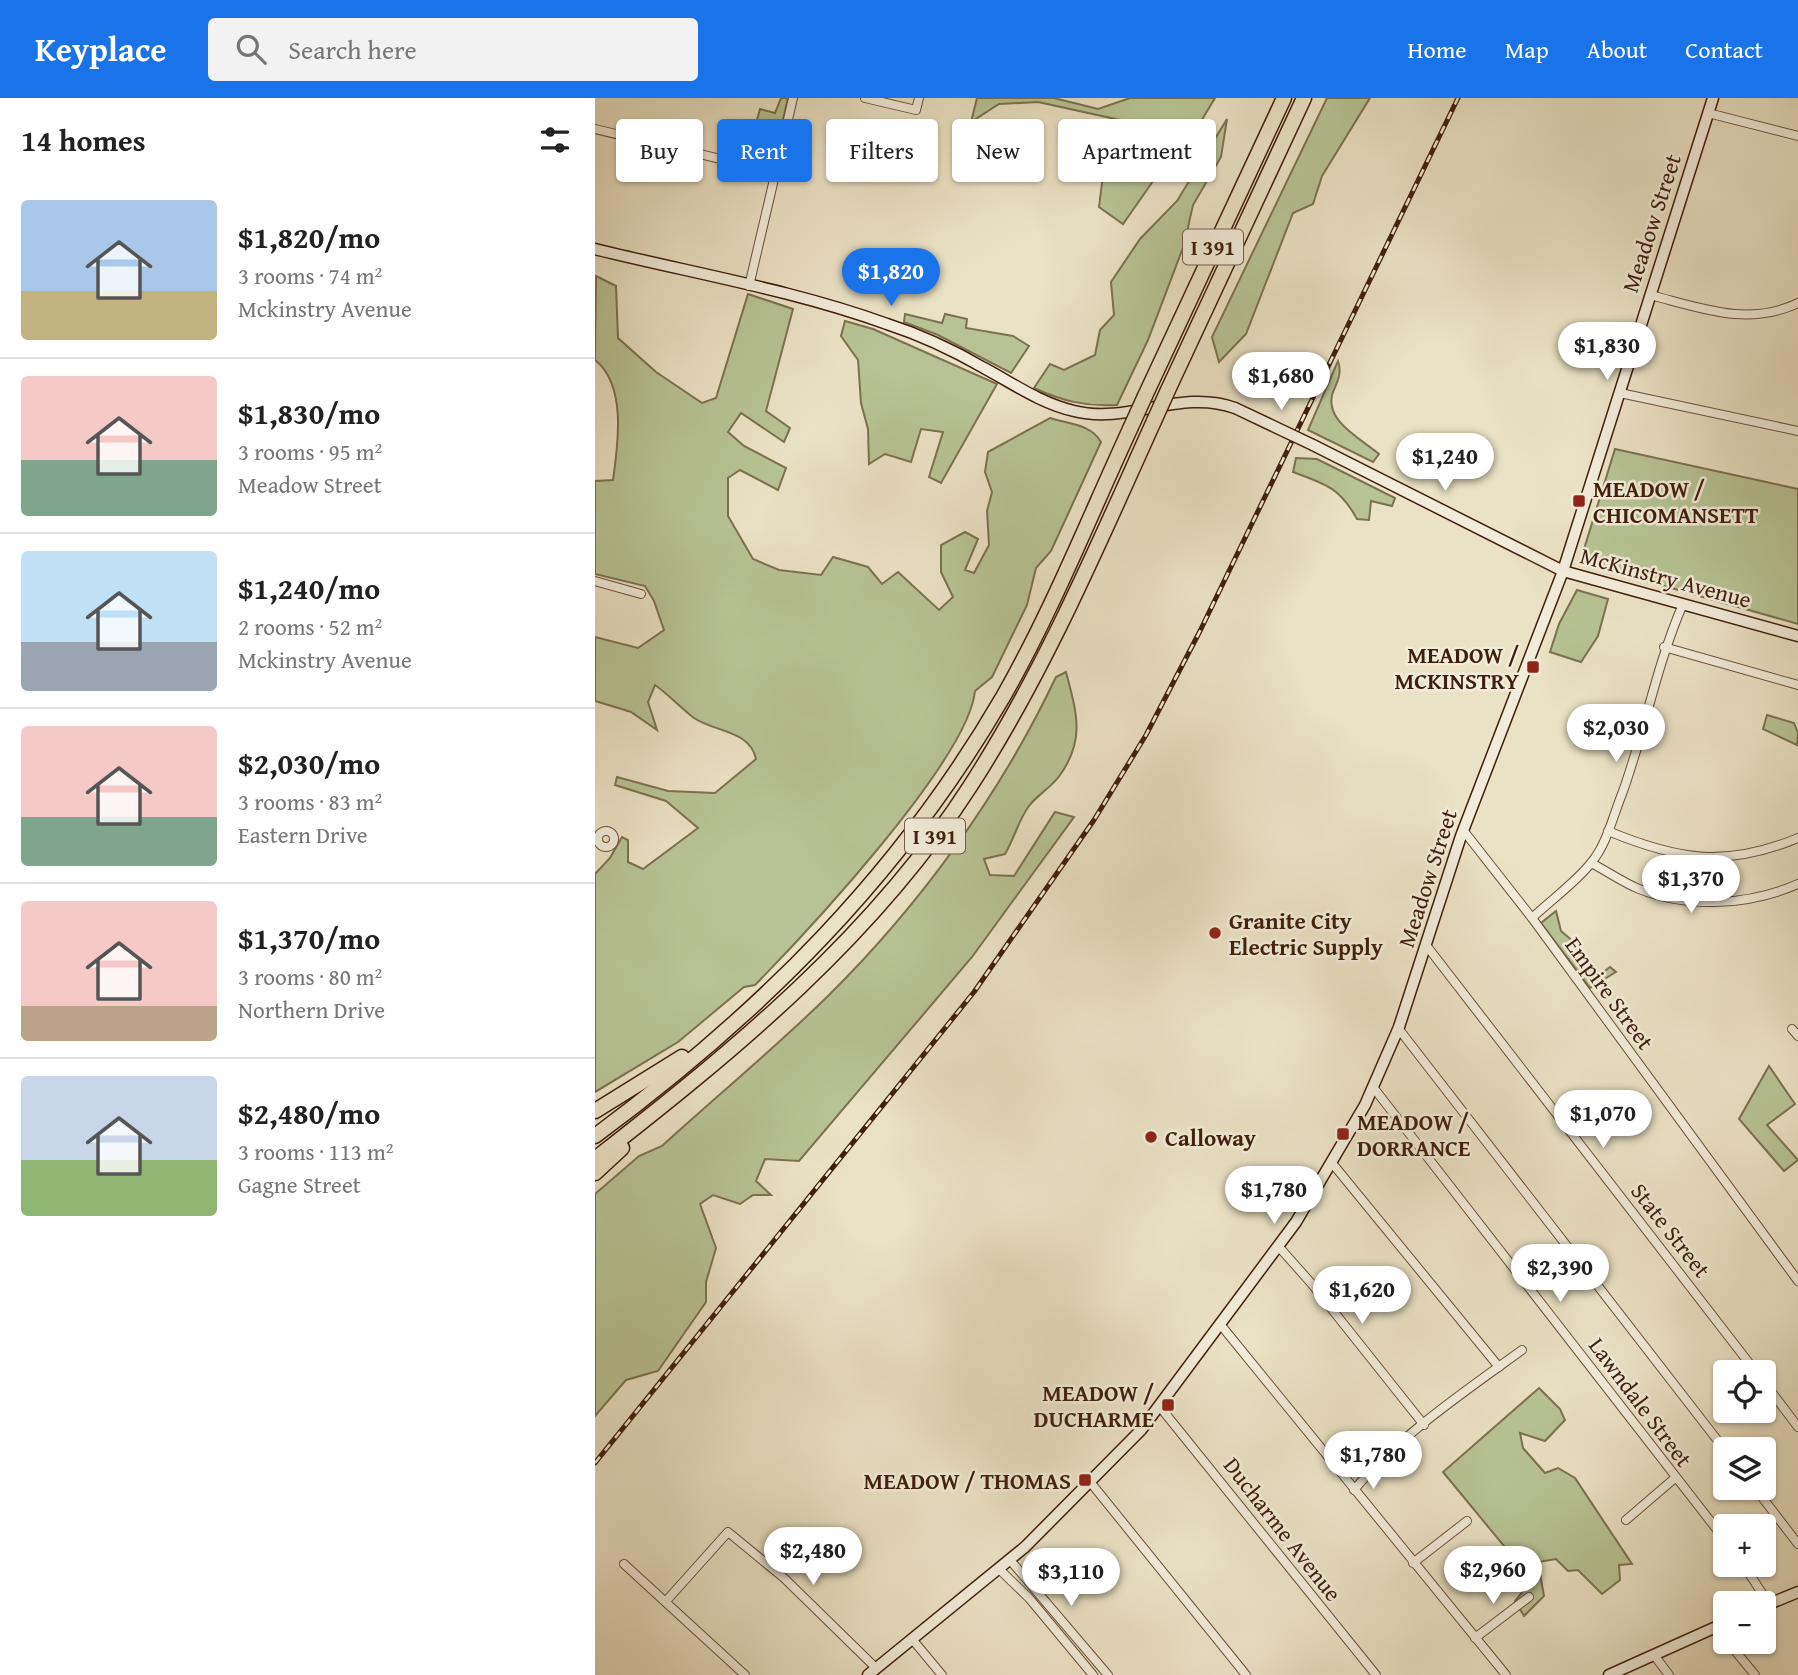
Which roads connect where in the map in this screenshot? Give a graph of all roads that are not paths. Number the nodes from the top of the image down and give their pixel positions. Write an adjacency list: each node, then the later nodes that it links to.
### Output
1 (793, 98): 8 (street)
2 (865, 98): 3 (street)
3 (919, 98)
4 (1284, 98): 33 (highway, I 391, bridge)
5 (1304, 98): 35 (highway, I 391, bridge)
6 (1713, 98): 7 (main road, Meadow Street)
7 (1708, 114): 10 (street); 15 (main road, Meadow Street)
8 (788, 119)
9 (595, 129): 11 (street)
10 (1798, 136)
11 (717, 158)
12 (773, 182): 14 (street)
13 (595, 249): 14 (main road, McKinstry Avenue)
14 (748, 286): 19 (main road, McKinstry Avenue, bridge)
15 (1650, 295): 16 (street); 17 (main road, Meadow Street)
16 (1798, 303)
17 (1620, 393): 18 (street); 19 (main road, Meadow Street)
18 (1798, 431)
19 (1563, 571): 22 (main road, McKinstry Avenue); 26 (main road, Meadow Street)
20 (595, 581): 21 (street)
21 (641, 594)
22 (1683, 604): 23 (main road, McKinstry Avenue); 24 (street)
23 (1798, 636)
24 (1664, 647): 25 (street); 27 (street)
25 (1798, 685)
26 (1463, 830): 31 (street, Empire Street); 32 (main road, Meadow Street)
27 (1608, 831): 28 (street); 29 (street)
28 (1798, 838)
29 (1591, 863): 30 (street); 31 (street)
30 (1798, 884)
31 (1532, 918): 43 (street, Empire Street)
32 (1426, 945): 34 (main road, Meadow Street); 46 (street, State Street)
33 (731, 1027): 37 (highway); 38 (highway, I 391)
34 (1398, 1028): 36 (main road, Meadow Street); 52 (street)
35 (687, 1087): 39 (highway, I 391); 41 (highway)
36 (1373, 1087): 40 (main road, Meadow Street); 53 (street, Lawndale Street)
37 (595, 1111)
38 (595, 1136)
39 (595, 1158)
40 (1332, 1163): 42 (main road, Meadow Street); 47 (street)
41 (595, 1173)
42 (1279, 1247): 44 (main road, Meadow Street); 50 (street)
43 (1798, 1281)
44 (1220, 1324): 49 (main road, Meadow Street); 55 (street)
45 (1522, 1350): 47 (street)
46 (1747, 1360)
47 (1499, 1367): 50 (street)
48 (1776, 1398): 51 (street)
49 (1160, 1406): 54 (main road, Meadow Street); 82 (street, Ducharme Avenue)
50 (1424, 1425): 55 (street)
51 (1798, 1427)
52 (1715, 1437)
53 (1675, 1478): 57 (street); 59 (street, Lawndale Street)
54 (1091, 1483): 61 (main road, Meadow Street); 81 (street)
55 (1354, 1490): 62 (street)
56 (1764, 1500): 60 (street)
57 (1626, 1520)
58 (1467, 1521): 62 (street)
59 (1713, 1525)
60 (1798, 1544)
61 (1010, 1560): 64 (main road, Meadow Street); 70 (street)
62 (1413, 1563): 71 (street)
63 (624, 1564): 67 (street)
64 (999, 1569): 72 (main road, Meadow Street); 73 (street)
65 (1798, 1592): 68 (main road)
66 (1529, 1597): 71 (street)
67 (667, 1601): 76 (street); 77 (street)
68 (1776, 1601)
69 (1713, 1629): 75 (main road)
70 (1077, 1637): 73 (street); 80 (street)
71 (1475, 1638): 83 (street)
72 (912, 1639): 76 (main road, Meadow Street); 78 (street)
73 (1068, 1645): 79 (street)
74 (1738, 1654): 86 (street)
75 (1654, 1655): 84 (main road); 85 (street)
76 (872, 1672)
77 (745, 1675)
78 (942, 1675)
79 (1093, 1675)
80 (1108, 1675)
81 (1245, 1675)
82 (1376, 1675)
83 (1506, 1675)
84 (1609, 1675)
85 (1669, 1675)
86 (1755, 1675)

